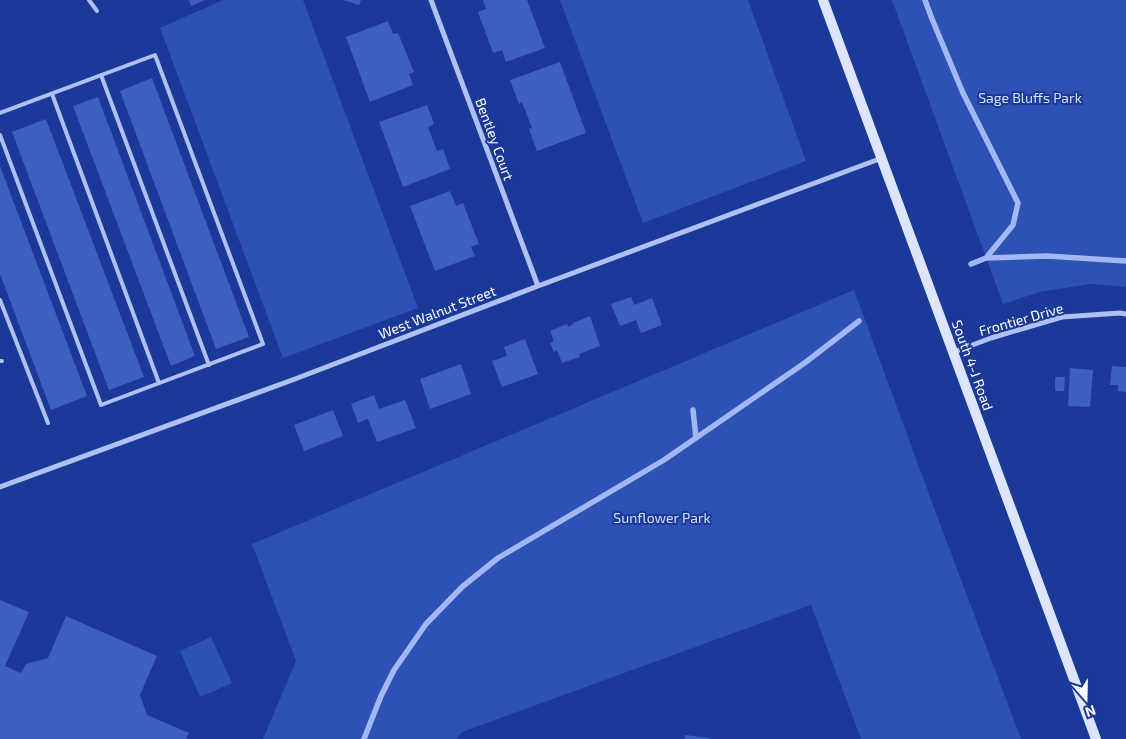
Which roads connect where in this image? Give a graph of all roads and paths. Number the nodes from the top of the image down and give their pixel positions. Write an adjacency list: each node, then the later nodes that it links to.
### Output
1 (89, 0): 2 (lane)
2 (95, 0)
3 (431, 0): 10 (street, Bentley Court)
4 (824, 0): 9 (main road, South 4-J Road)
5 (101, 75): 6 (lane); 14 (lane); 14 (lane)
6 (52, 94): 7 (lane); 15 (lane)
7 (0, 113)
8 (0, 135): 15 (lane)
9 (882, 158): 10 (street, West Walnut Street); 13 (main road, South 4-J Road)
10 (538, 286): 17 (street, West Walnut Street)
11 (0, 300): 16 (lane)
12 (1126, 314): 13 (street, Frontier Drive)
13 (954, 352): 18 (main road, South 4-J Road)
14 (209, 365): 15 (lane)
15 (159, 383)
16 (48, 423)
17 (0, 487)
18 (1096, 739)

